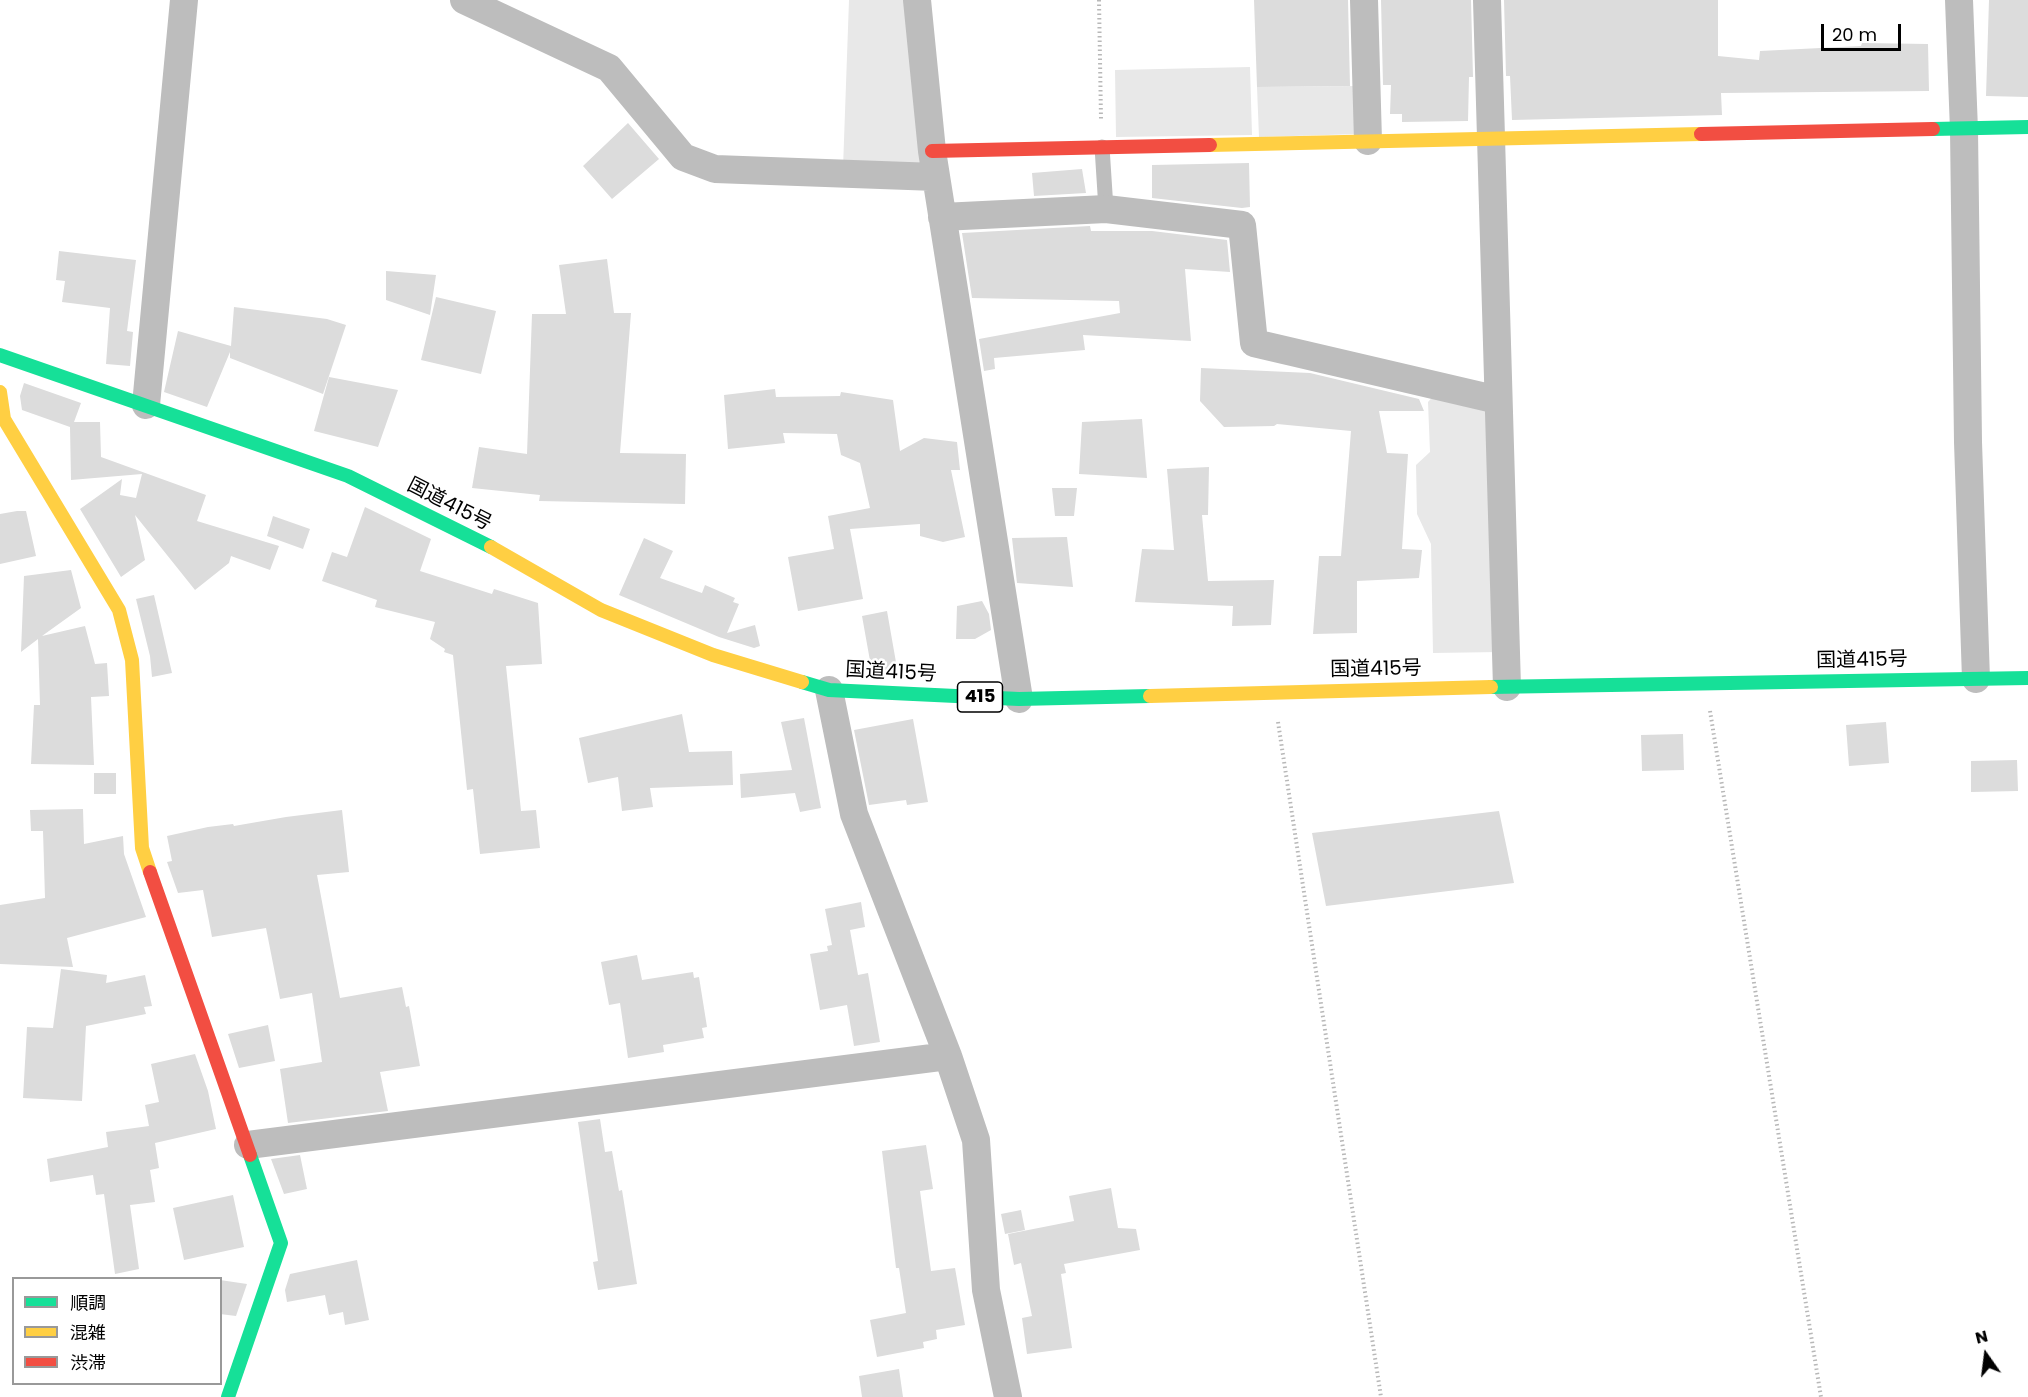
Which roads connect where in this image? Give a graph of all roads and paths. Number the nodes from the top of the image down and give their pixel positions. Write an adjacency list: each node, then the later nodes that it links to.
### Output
1 (184, 0): 19 (street)
2 (464, 0): 13 (street)
3 (917, 0): 13 (street)
4 (1099, 0): 12 (path)
5 (1364, 0): 11 (street)
6 (1487, 0): 10 (street)
7 (1959, 0): 9 (street)
8 (2028, 128): 9 (main road)
9 (1964, 129): 10 (main road); 21 (street)
10 (1489, 138): 11 (main road); 18 (street)
11 (1368, 141): 12 (main road)
12 (1102, 147): 13 (main road); 14 (lane)
13 (934, 164): 15 (street)
14 (1106, 209): 15 (street); 18 (street)
15 (942, 216): 26 (street)
16 (0, 355): 19 (main road, 国道415号 / 415)
17 (0, 392): 28 (main road)
18 (1498, 400): 23 (street)
19 (146, 405): 24 (main road, 国道415号 / 415)
20 (2028, 678): 21 (main road, 国道415号 / 415)
21 (1976, 679): 22 (main road, 国道415号 / 415)
22 (1706, 682): 23 (main road, 国道415号 / 415); 32 (path)
23 (1507, 687): 25 (main road, 国道415号 / 415)
24 (829, 690): 26 (main road, 国道415号 / 415); 27 (street)
25 (1274, 692): 26 (main road, 国道415号 / 415); 31 (path)
26 (1019, 699)
27 (948, 1056): 28 (street); 30 (street)
28 (248, 1145): 29 (main road)
29 (228, 1397)
30 (1008, 1397)
31 (1381, 1397)
32 (1821, 1397)

